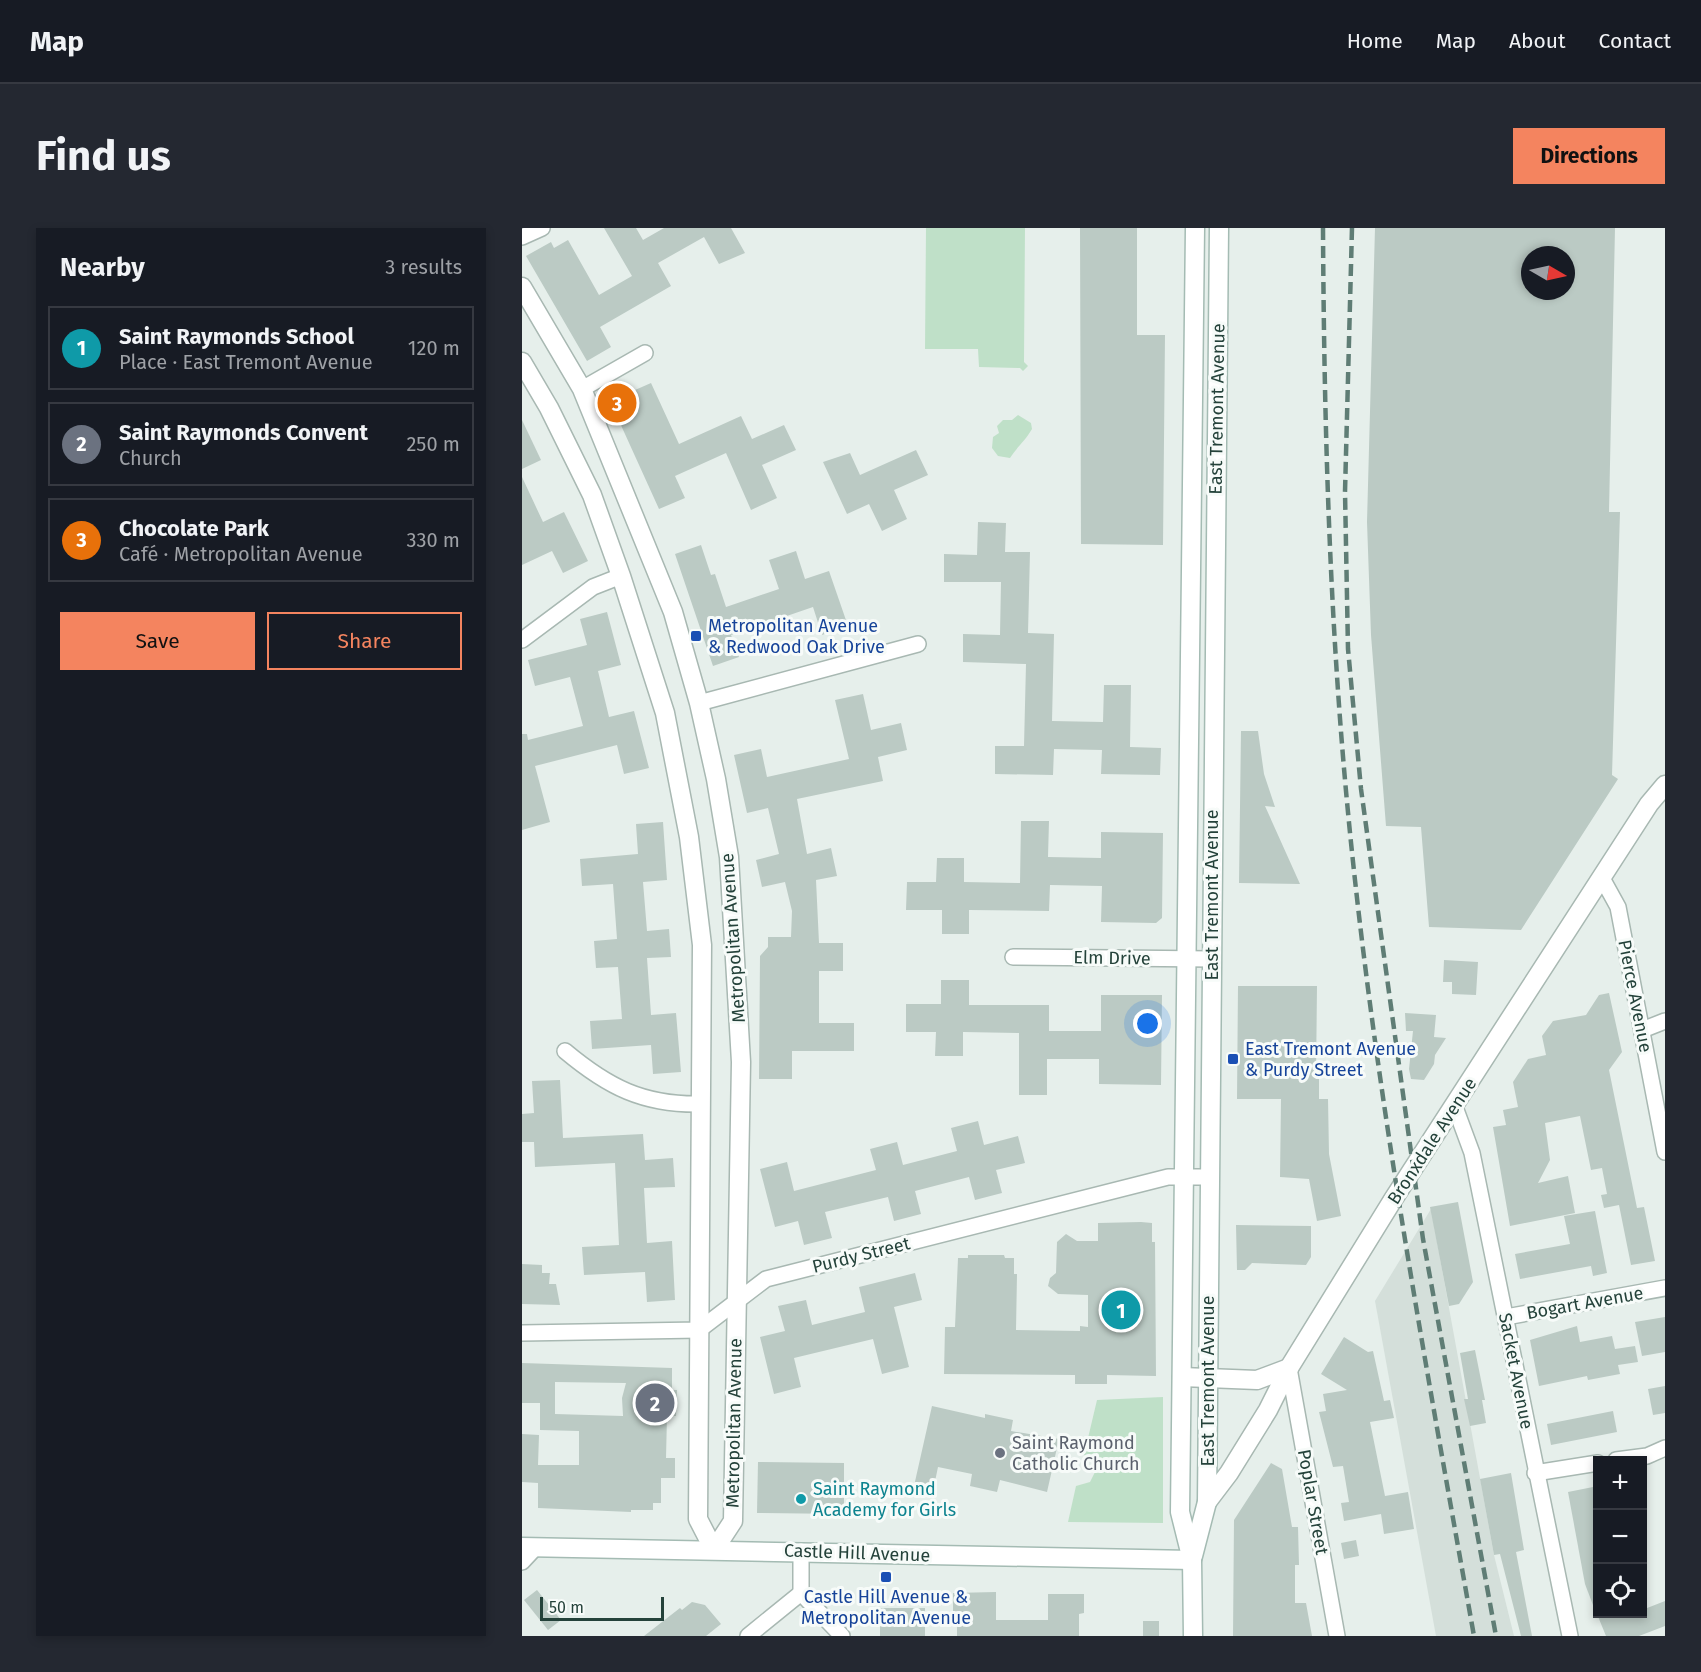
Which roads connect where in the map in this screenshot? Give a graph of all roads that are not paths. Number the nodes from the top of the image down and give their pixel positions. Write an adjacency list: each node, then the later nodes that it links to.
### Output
1 (542, 228): 4 (street)
2 (1195, 228): 6 (street, East Tremont Avenue)
3 (1219, 228): 7 (street, East Tremont Avenue)
4 (522, 237)
5 (522, 288): 10 (street, Metropolitan Avenue)
6 (1193, 326): 7 (street); 13 (street, East Tremont Avenue)
7 (1218, 326): 14 (street, East Tremont Avenue)
8 (645, 353): 10 (street)
9 (522, 362): 12 (street, Metropolitan Avenue)
10 (582, 389): 11 (street, Metropolitan Avenue)
11 (621, 482): 12 (street); 18 (street, Metropolitan Avenue)
12 (592, 495): 15 (street, Metropolitan Avenue)
13 (1192, 505): 14 (street); 19 (street, East Tremont Avenue)
14 (1216, 506): 20 (street, East Tremont Avenue)
15 (621, 576): 16 (street); 24 (street, Metropolitan Avenue)
16 (522, 640)
17 (918, 644): 18 (street)
18 (699, 703): 23 (street, Metropolitan Avenue)
19 (1189, 753): 20 (street); 26 (street, East Tremont Avenue)
20 (1213, 754): 27 (street, East Tremont Avenue)
21 (1665, 785): 22 (street, Bronxdale Avenue)
22 (1602, 878): 29 (street, Pierce Avenue); 32 (street, Bronxdale Avenue)
23 (735, 937): 24 (street); 37 (street, Metropolitan Avenue)
24 (702, 938): 31 (street, Metropolitan Avenue)
25 (1013, 957): 26 (street, Elm Drive)
26 (1187, 958): 27 (street, Elm Drive); 34 (street, East Tremont Avenue)
27 (1212, 959): 35 (street, East Tremont Avenue)
28 (1665, 1021): 29 (street)
29 (1642, 1030): 33 (street, Pierce Avenue)
30 (565, 1051): 31 (street)
31 (700, 1104): 39 (street, Metropolitan Avenue)
32 (1455, 1107): 38 (street, Sacket Avenue); 41 (street, Bronxdale Avenue)
33 (1665, 1152)
34 (1185, 1177): 35 (street, Purdy Street); 37 (street, Purdy Street); 42 (street, East Tremont Avenue)
35 (1209, 1177): 43 (street, East Tremont Avenue)
36 (1665, 1288): 38 (street, Bogart Avenue)
37 (736, 1303): 39 (street, Purdy Street); 50 (street, Metropolitan Avenue)
38 (1506, 1317): 47 (street, Sacket Avenue)
39 (699, 1330): 40 (street); 50 (street, Metropolitan Avenue)
40 (522, 1333)
41 (1289, 1368): 43 (street); 48 (street, Bronxdale Avenue); 58 (street, Poplar Street)
42 (1182, 1377): 43 (street); 52 (street, East Tremont Avenue)
43 (1207, 1378): 48 (street, East Tremont Avenue)
44 (1665, 1448): 45 (street)
45 (1647, 1456)
46 (1593, 1464): 47 (street)
47 (1535, 1473): 59 (street, Sacket Avenue)
48 (1207, 1502): 52 (street, East Tremont Avenue)
49 (529, 1547): 50 (street, Castle Hill Avenue); 53 (street)
50 (714, 1550): 51 (street, Castle Hill Avenue)
51 (801, 1551): 52 (street, Castle Hill Avenue); 54 (street)
52 (1192, 1560): 57 (street, East Tremont Avenue)
53 (522, 1562)
54 (801, 1593): 55 (street); 56 (street)
55 (748, 1636)
56 (842, 1636)
57 (1192, 1636)
58 (1337, 1636)
59 (1570, 1636)

